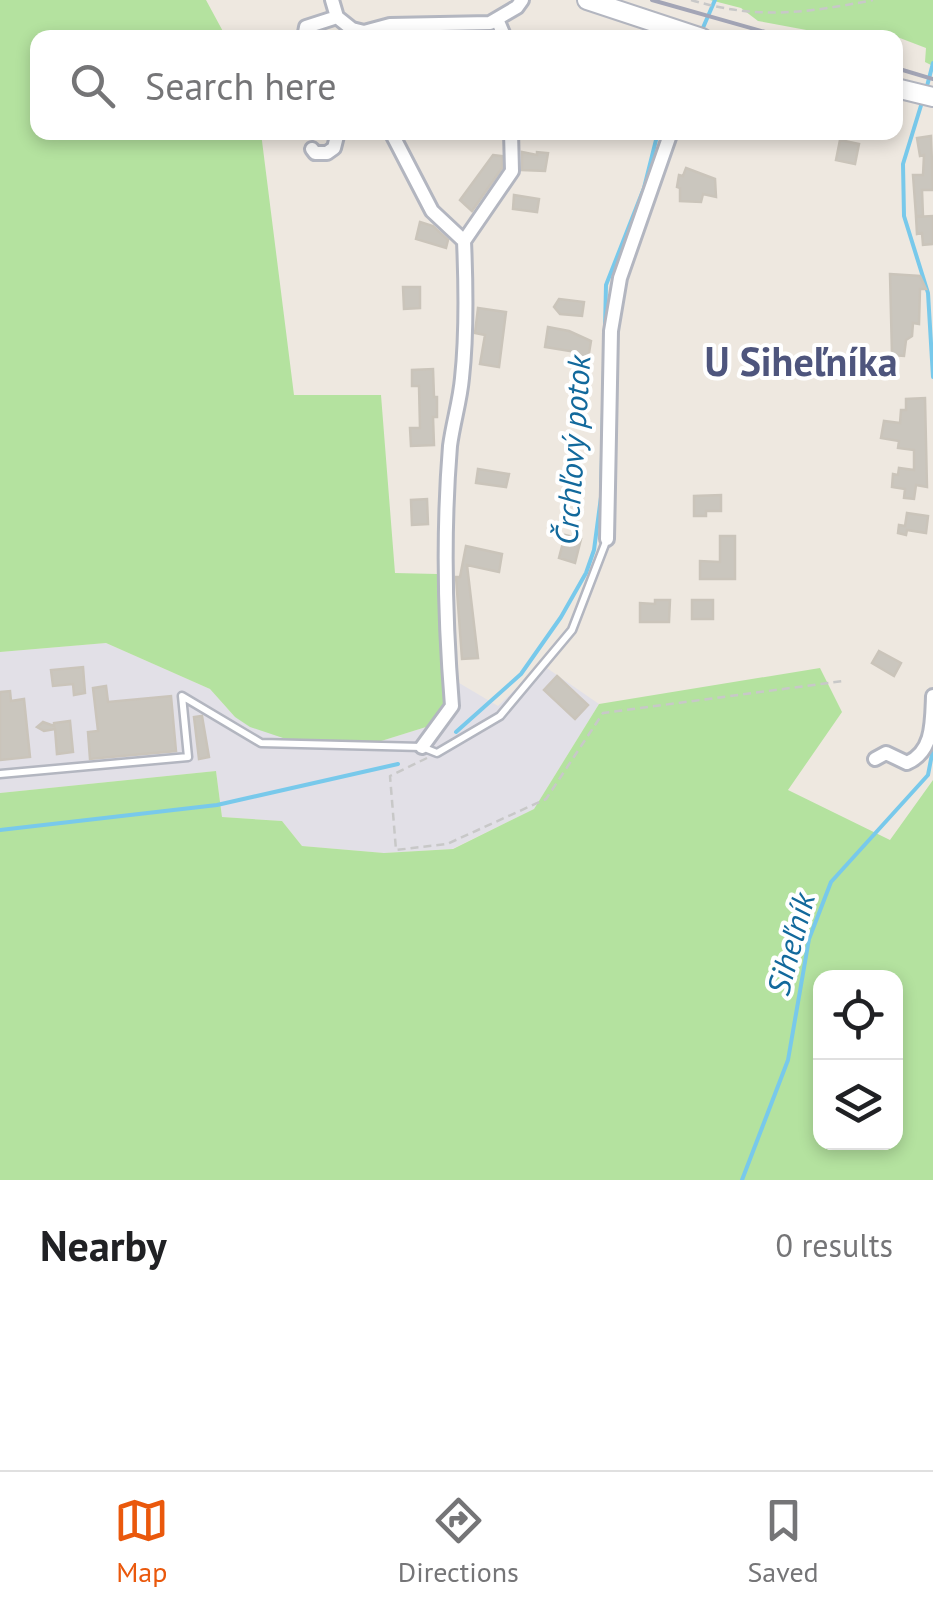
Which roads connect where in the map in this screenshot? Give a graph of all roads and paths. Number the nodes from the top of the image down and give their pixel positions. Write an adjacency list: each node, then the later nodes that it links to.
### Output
1 (332, 0): 6 (street)
2 (522, 0): 7 (street)
3 (587, 0): 12 (main road)
4 (692, 0): 5 (path)
5 (872, 0)
6 (336, 17): 8 (street); 9 (street)
7 (498, 19): 10 (street); 11 (street)
8 (305, 30)
9 (352, 30)
10 (371, 30)
11 (502, 30)
12 (680, 30)
13 (336, 140): 17 (street)
14 (395, 140): 18 (street)
15 (511, 140): 18 (street)
16 (668, 140): 19 (street)
17 (312, 149)
18 (464, 241): 22 (street)
19 (607, 540): 23 (lane)
20 (843, 681): 23 (path)
21 (933, 696): 24 (street)
22 (422, 747): 23 (lane); 25 (lane)
23 (437, 754)
24 (876, 760)
25 (0, 774)

